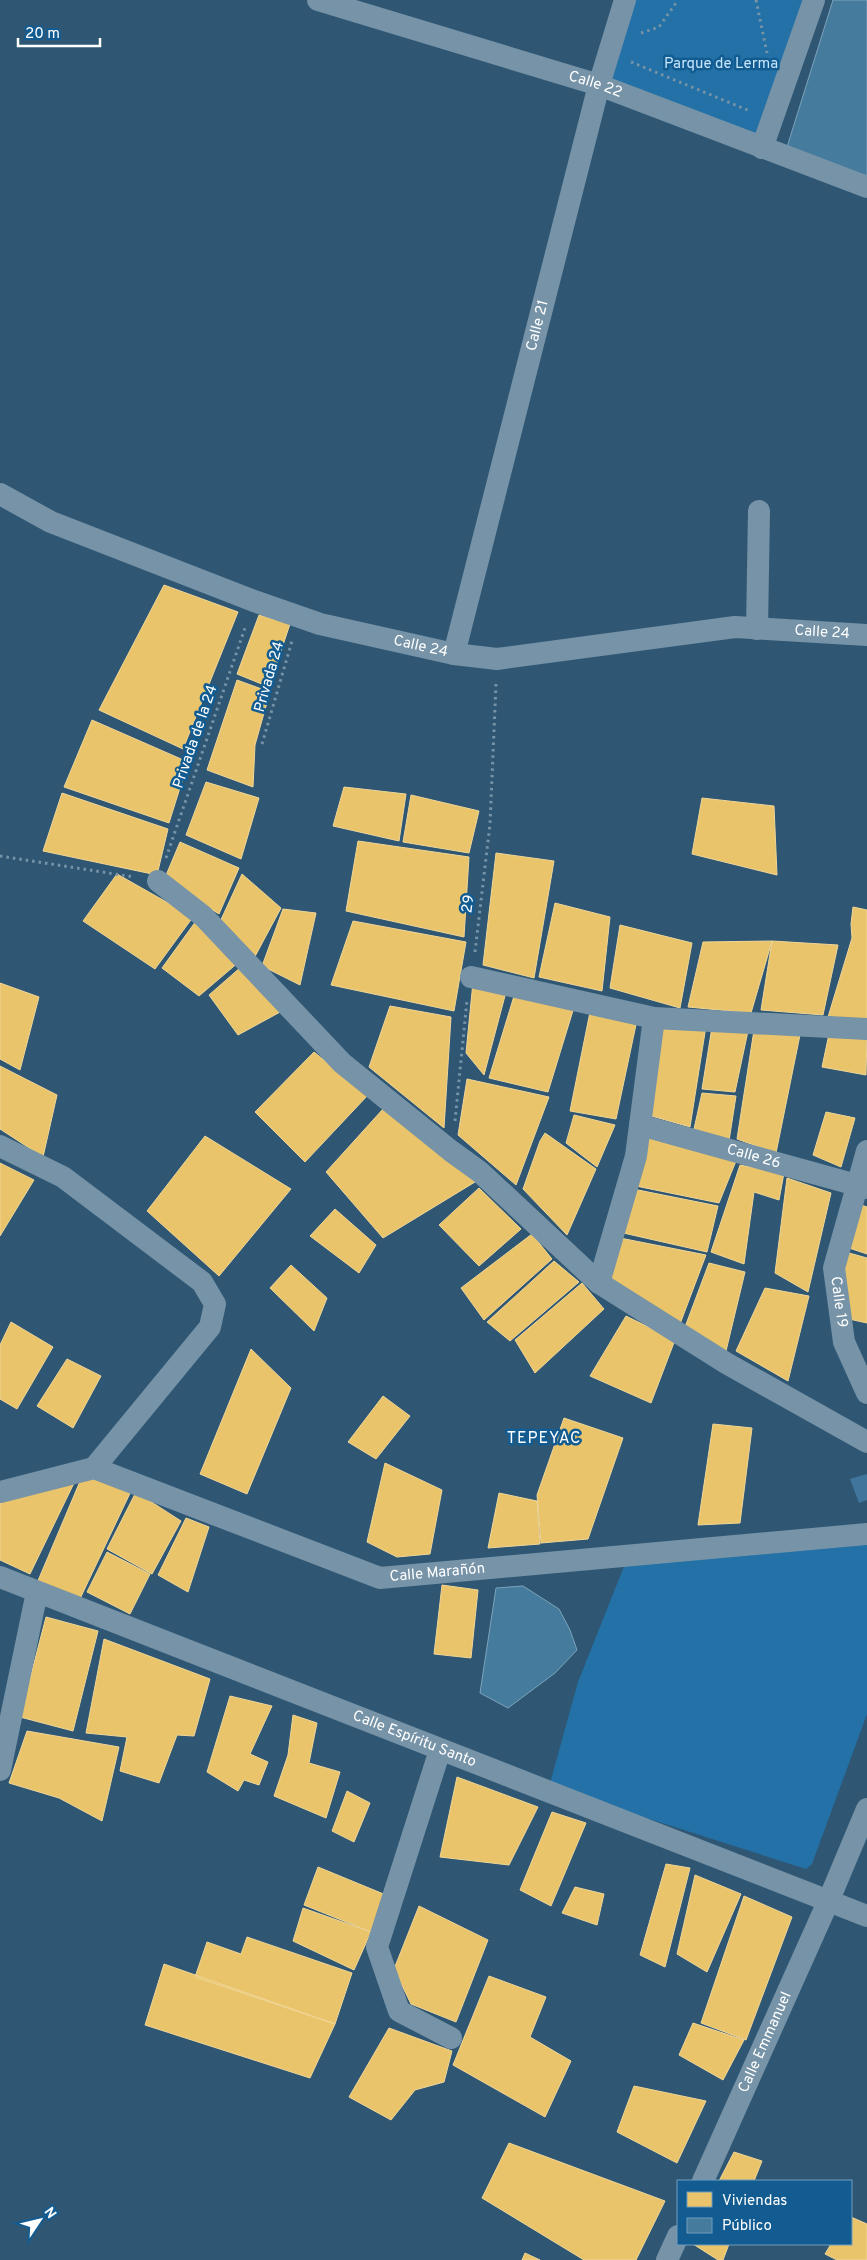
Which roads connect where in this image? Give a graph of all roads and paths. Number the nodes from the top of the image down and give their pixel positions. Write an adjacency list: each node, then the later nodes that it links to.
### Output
1 (318, 0): 9 (street, Calle 22)
2 (625, 0): 9 (street, Calle 21)
3 (678, 0): 6 (path)
4 (756, 0): 7 (path)
5 (814, 0): 10 (street)
6 (640, 33)
7 (768, 58)
8 (623, 59): 10 (path)
9 (599, 85): 11 (street, Calle 22); 19 (street, Calle 21)
10 (771, 120): 11 (street)
11 (762, 148): 12 (street, Calle 22)
12 (867, 187)
13 (0, 494): 15 (street, Calle 24)
14 (759, 511): 17 (street)
15 (254, 601): 16 (street, Calle 24); 23 (path, Privada de la 24)
16 (299, 617): 19 (street, Calle 24); 21 (path, Privada 24)
17 (757, 628): 18 (street, Calle 24); 20 (street, Calle 24)
18 (867, 635)
19 (454, 654): 20 (street, Calle 24)
20 (497, 659): 24 (path, 29)
21 (262, 744)
22 (0, 856): 23 (path)
23 (158, 881): 29 (street)
24 (471, 977): 25 (street); 29 (path, 29)
25 (654, 1018): 26 (street); 27 (street)
26 (867, 1030)
27 (640, 1125): 31 (street, Calle 26); 32 (street)
28 (0, 1146): 35 (street)
29 (451, 1151): 32 (street)
30 (867, 1151): 31 (street, Calle 19)
31 (862, 1187): 33 (street, Calle 19)
32 (599, 1283): 34 (street)
33 (867, 1393)
34 (867, 1442)
35 (94, 1468): 36 (street); 37 (street, Calle Marañón)
36 (0, 1492)
37 (867, 1534)
38 (0, 1577): 39 (street, Calle Espíritu Santo)
39 (37, 1592): 40 (street, Calle Espíritu Santo); 41 (street)
40 (440, 1750): 43 (street, Calle Espíritu Santo); 45 (street)
41 (0, 1770)
42 (867, 1809): 43 (street)
43 (828, 1902): 44 (street, Calle Espíritu Santo); 46 (street, Calle Emmanuel)
44 (867, 1916)
45 (451, 2038)
46 (703, 2180)
47 (677, 2238): 48 (street)
48 (667, 2260)

